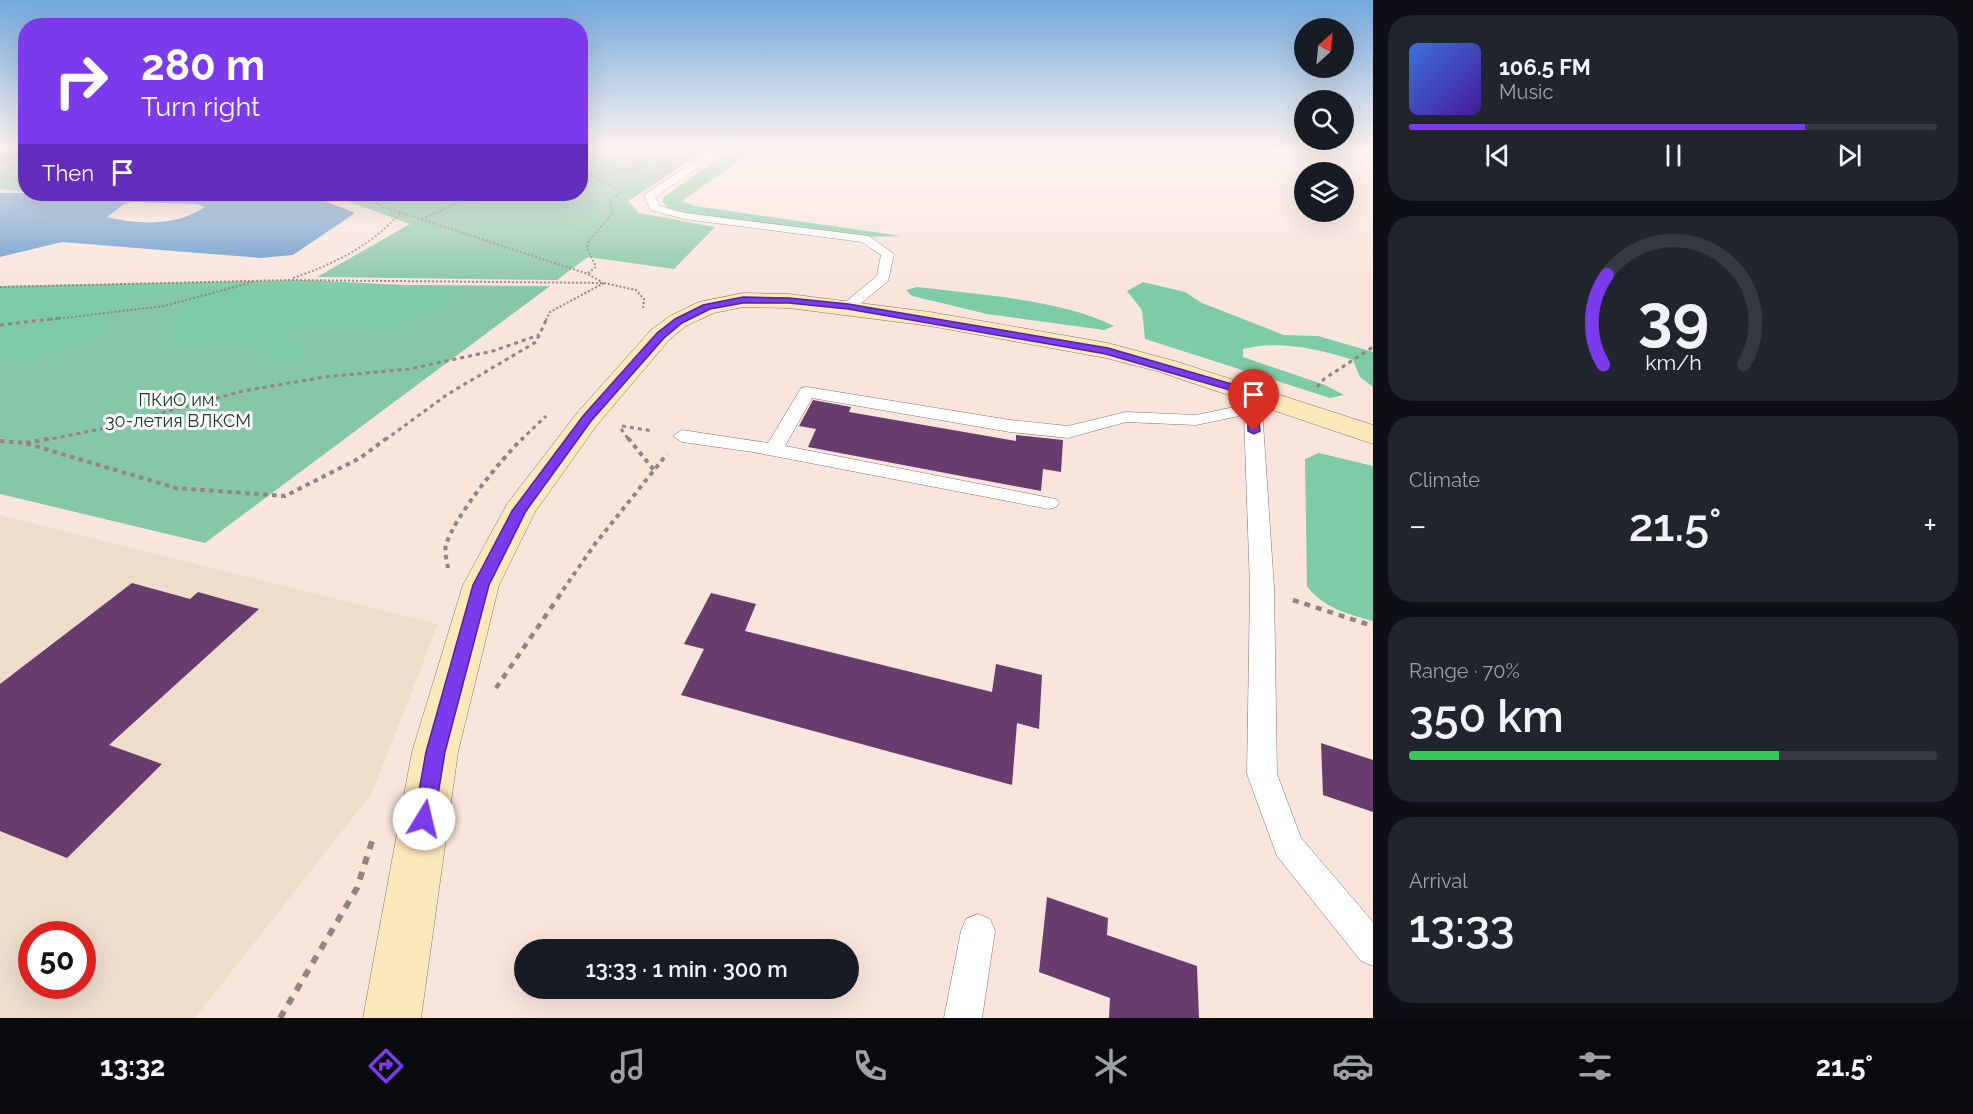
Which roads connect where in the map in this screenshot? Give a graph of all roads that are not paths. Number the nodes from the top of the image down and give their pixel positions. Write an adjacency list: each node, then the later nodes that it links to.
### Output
1 (654, 196): 2 (lane)
2 (848, 307): 3 (main road); 10 (main road)
3 (1252, 401): 4 (main road); 6 (lane); 9 (lane)
4 (1373, 435)
5 (682, 436): 6 (lane)
6 (773, 450): 7 (lane)
7 (1049, 503)
8 (978, 931): 11 (lane)
9 (1373, 949)
10 (392, 1018)
11 (963, 1018)

